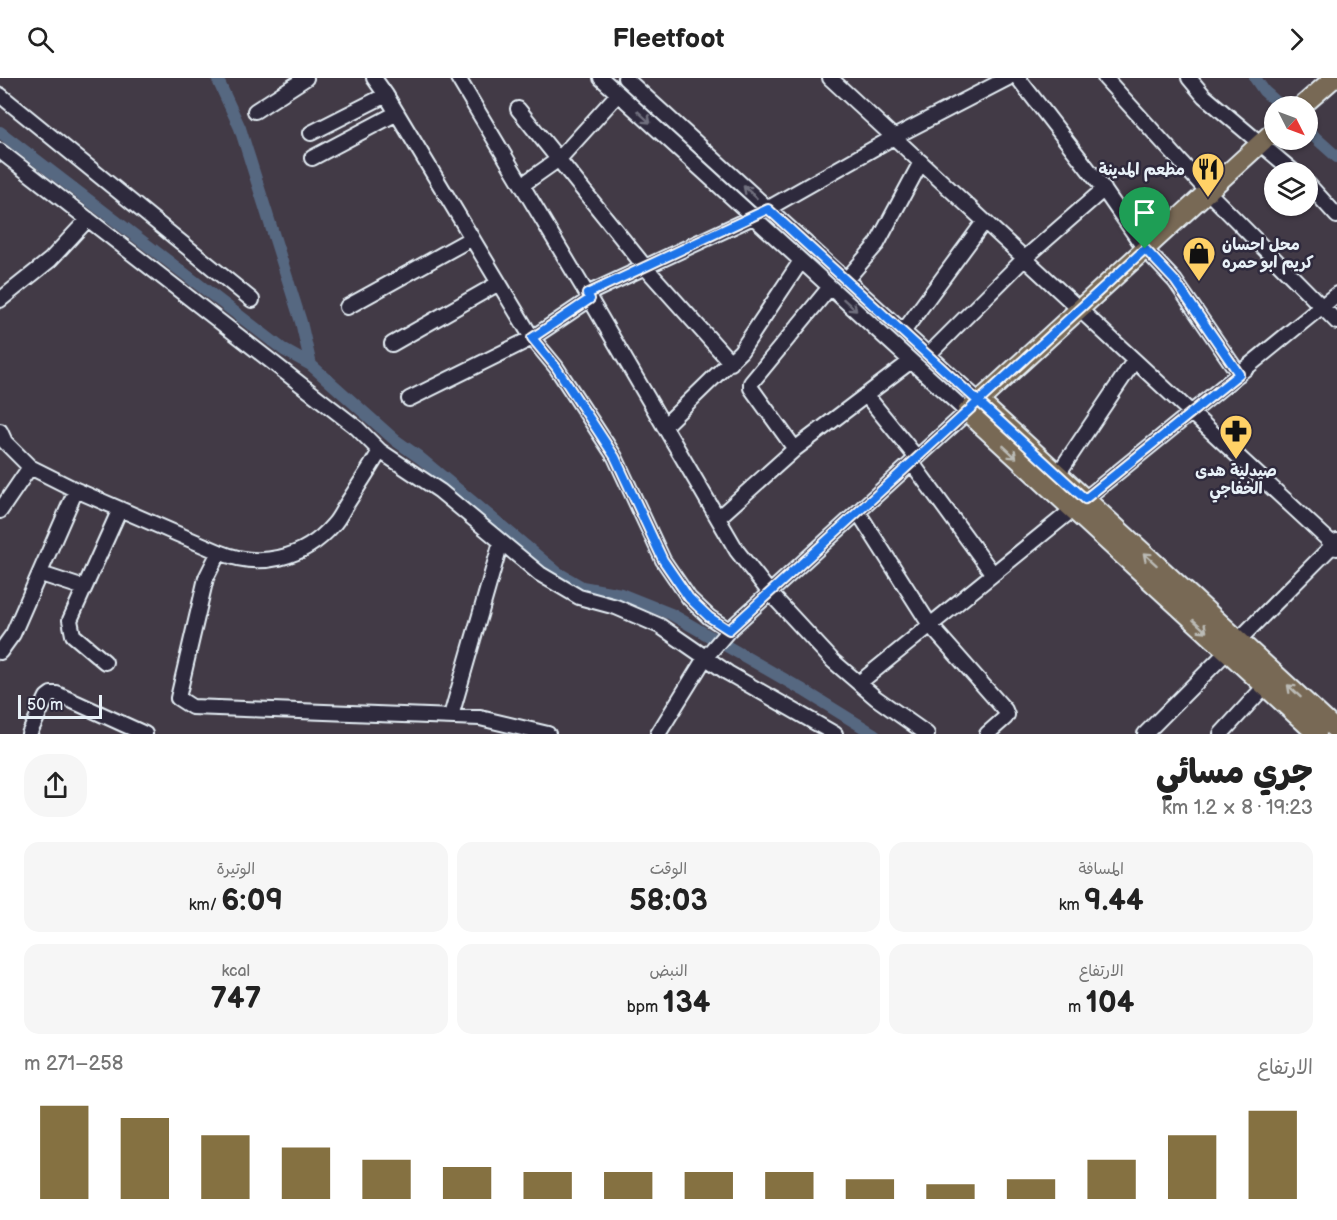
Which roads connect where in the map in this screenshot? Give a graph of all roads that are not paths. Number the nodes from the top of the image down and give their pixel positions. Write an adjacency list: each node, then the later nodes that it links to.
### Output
1 (306, 78): 17 (street)
2 (374, 78): 14 (street)
3 (458, 78): 27 (street)
4 (601, 78): 12 (street)
5 (625, 78): 31 (street, one-way to 5)
6 (830, 78): 21 (street)
7 (1018, 78): 28 (street)
8 (1105, 78): 29 (street)
9 (1189, 78): 20 (street)
10 (1004, 79): 21 (street)
11 (1331, 83): 15 (main road)
12 (618, 94): 25 (street); 33 (street, one-way to 33)
13 (0, 95): 47 (street)
14 (387, 95): 18 (street); 19 (street)
15 (1315, 96)
16 (518, 109): 25 (street)
17 (255, 111)
18 (397, 113): 24 (street); 36 (street)
19 (311, 133)
20 (1264, 133)
21 (894, 137): 26 (street); 31 (street)
22 (1264, 141): 29 (main road)
23 (0, 151): 34 (street)
24 (312, 158)
25 (559, 159): 27 (street); 40 (street)
26 (921, 162): 35 (street); 41 (street)
27 (522, 185): 45 (street)
28 (1104, 189): 37 (street); 38 (street)
29 (1208, 192): 37 (main road); 49 (street)
30 (1318, 195): 32 (street)
31 (768, 209): 33 (street); 41 (street)
32 (1337, 216)
33 (753, 217): 39 (street); 40 (street)
34 (88, 219): 46 (street); 67 (street)
35 (984, 222): 38 (street); 52 (street)
36 (472, 238): 42 (street); 48 (street)
37 (1145, 249): 50 (main road); 59 (street)
38 (1024, 259): 50 (street); 55 (street)
39 (801, 261): 43 (street); 58 (street)
40 (645, 267): 45 (street); 58 (street)
41 (846, 280): 52 (street)
42 (499, 283): 53 (street); 54 (street)
43 (830, 286): 56 (street, one-way to 56); 66 (street)
44 (1337, 294): 49 (street)
45 (588, 296): 53 (street); 64 (street)
46 (0, 300)
47 (252, 300)
48 (347, 307)
49 (1321, 307): 51 (street); 59 (street)
50 (1078, 310): 57 (street); 62 (main road)
51 (1337, 322)
52 (903, 332): 55 (street)
53 (532, 338): 61 (street); 85 (street)
54 (392, 344)
55 (928, 355): 62 (street)
56 (911, 361): 60 (street); 62 (street)
57 (1134, 361): 63 (street); 70 (street)
58 (731, 363): 64 (street)
59 (1239, 374): 63 (street)
60 (866, 395): 66 (street); 68 (street)
61 (409, 399)
62 (973, 407): 68 (street); 70 (main road); 72 (main road, one-way to 72)
63 (1190, 414): 72 (street); 78 (street)
64 (664, 426): 76 (street)
65 (0, 432): 69 (street)
66 (795, 449): 76 (street)
67 (380, 451): 77 (street); 79 (street)
68 (914, 461): 75 (street); 81 (street)
69 (30, 467): 71 (street); 74 (street)
70 (1058, 474): 72 (main road)
71 (76, 490): 73 (street); 80 (street)
72 (1079, 504): 81 (street); 86 (main road)
73 (120, 509): 79 (street); 82 (street)
74 (0, 511)
75 (858, 512): 83 (street); 84 (street)
76 (718, 518): 83 (street)
77 (501, 542): 88 (street); 92 (street)
78 (1336, 545): 86 (street)
79 (219, 552): 92 (street)
80 (41, 574): 82 (street); 87 (street)
81 (993, 574): 84 (street)
82 (84, 588): 89 (street)
83 (770, 592): 85 (street); 90 (street)
84 (930, 625): 90 (street); 102 (street)
85 (729, 630): 88 (street)
86 (1234, 646): 91 (main road); 94 (main road, one-way to 86); 103 (street)
87 (0, 652)
88 (709, 653): 99 (street); 100 (street)
89 (105, 662)
90 (859, 683): 101 (street)
91 (1265, 686): 104 (street); 105 (main road)
92 (451, 717): 98 (street)
93 (114, 721): 95 (street); 96 (street); 97 (street)
94 (1337, 731)
95 (29, 734)
96 (108, 734)
97 (145, 734)
98 (548, 734)
99 (658, 734)
100 (835, 734)
101 (927, 734)
102 (987, 734)
103 (1145, 734)
104 (1221, 734)
105 (1317, 734)

